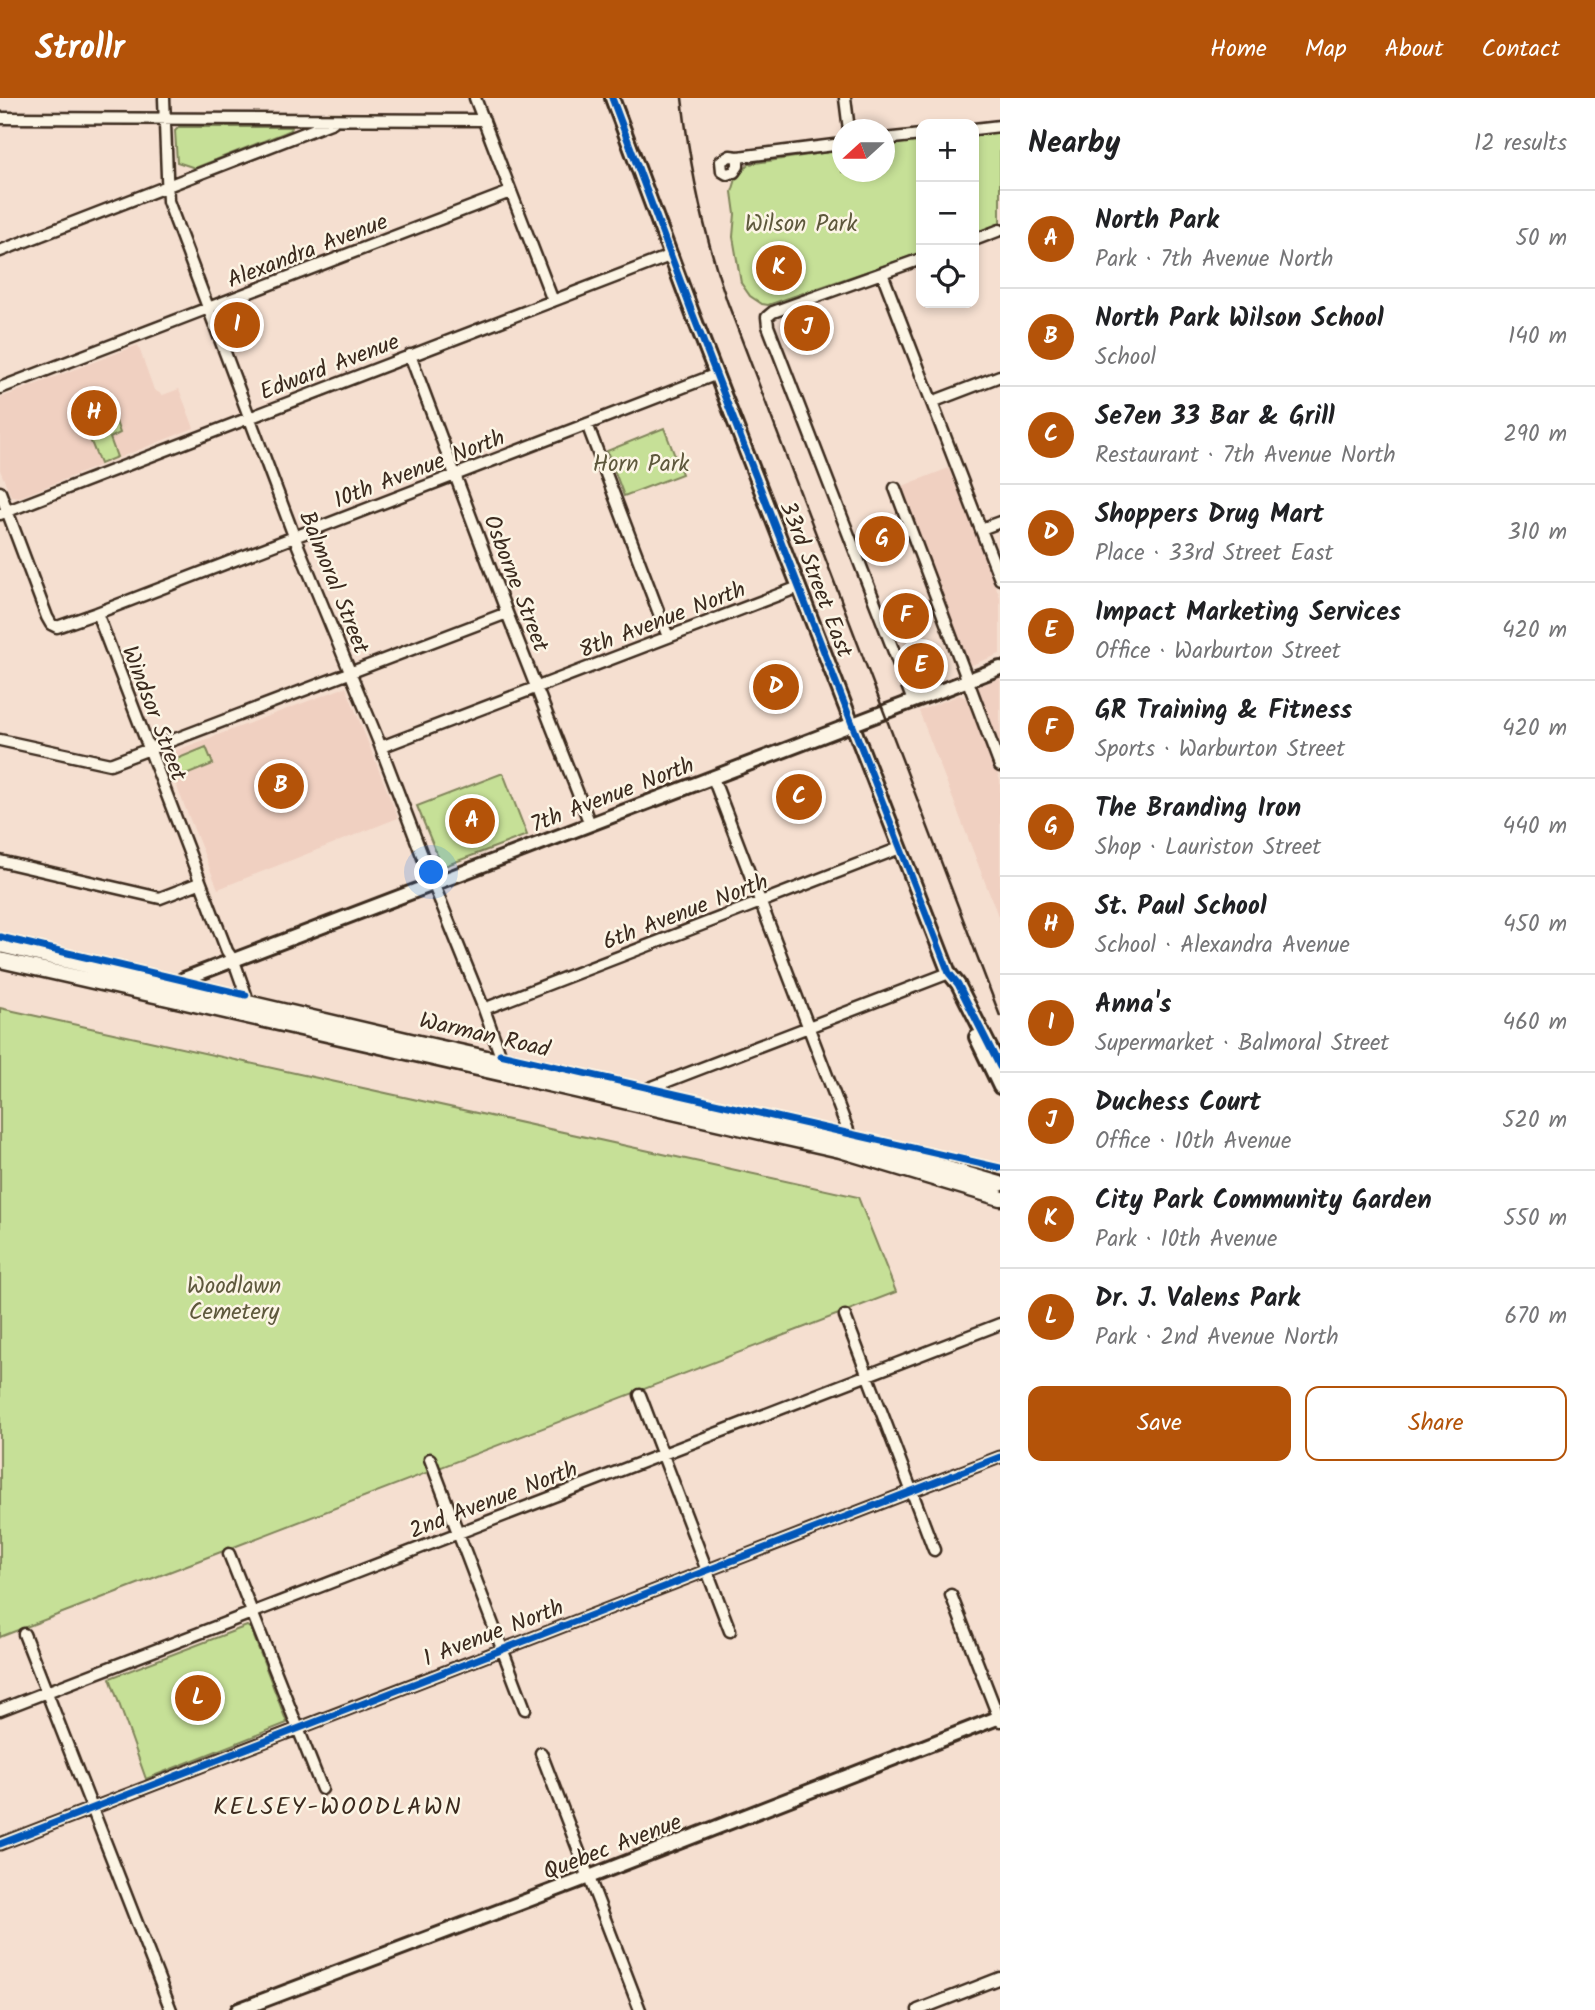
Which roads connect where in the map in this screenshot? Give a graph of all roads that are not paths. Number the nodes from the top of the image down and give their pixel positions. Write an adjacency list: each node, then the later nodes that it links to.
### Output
1 (164, 98): 6 (street, Balmoral Street)
2 (475, 98): 9 (street)
3 (612, 98): 21 (street, 33rd Street East)
4 (845, 98): 7 (street)
5 (0, 118): 6 (street)
6 (164, 119): 8 (street); 16 (street, Balmoral Street)
7 (848, 119)
8 (340, 120): 9 (street); 16 (street)
9 (484, 120): 17 (street)
10 (1000, 126): 11 (street)
11 (979, 128)
12 (916, 136): 13 (street)
13 (895, 138)
14 (832, 145): 15 (street)
15 (738, 157)
16 (167, 186): 20 (street); 25 (street, Balmoral Street)
17 (510, 192): 24 (street); 25 (street, Alexandra Avenue)
18 (1000, 230): 19 (street)
19 (979, 238)
20 (0, 251)
21 (672, 255): 24 (street, Edward Avenue); 27 (street, 33rd Street East)
22 (916, 261): 23 (street)
23 (882, 273): 30 (street); 49 (street)
24 (553, 301): 26 (street, Edward Avenue)
25 (209, 308): 29 (street, Alexandra Avenue); 31 (street, Balmoral Street)
26 (410, 355): 31 (street, Edward Avenue); 33 (street, Osborne Street)
27 (717, 374): 32 (street, 10th Avenue North); 41 (street, 33rd Street East)
28 (1000, 376): 30 (street)
29 (0, 388)
30 (932, 402): 38 (street)
31 (251, 417): 36 (street, Edward Avenue); 39 (street, Balmoral Street)
32 (587, 424): 33 (street, 10th Avenue North); 44 (street)
33 (455, 475): 39 (street, 10th Avenue North); 43 (street, Osborne Street)
34 (895, 488): 47 (street)
35 (0, 492): 36 (street)
36 (4, 512): 42 (street)
37 (1000, 522): 38 (street)
38 (981, 530): 40 (street)
39 (295, 536): 42 (street, 10th Avenue North); 46 (street, Balmoral Street)
40 (1000, 579)
41 (799, 587): 44 (street, 8th Avenue North); 50 (street, 33rd Street East)
42 (97, 613): 53 (street, Windsor Street)
43 (507, 613): 46 (street); 48 (street, Osborne Street)
44 (668, 637): 48 (street, 8th Avenue North)
45 (1000, 668): 47 (street, 7th Avenue North)
46 (351, 672): 52 (street, Balmoral Street); 53 (street)
47 (968, 680): 49 (street, 7th Avenue North); 54 (street)
48 (536, 688): 52 (street, 8th Avenue North); 56 (street, Osborne Street)
49 (913, 701): 50 (street, 7th Avenue North)
50 (852, 723): 55 (street, 7th Avenue North); 57 (street, 33rd Street East)
51 (0, 740): 53 (street)
52 (381, 747): 60 (street, Balmoral Street)
53 (149, 750): 59 (street, Windsor Street)
54 (1000, 766)
55 (713, 778): 56 (street, 7th Avenue North); 61 (street)
56 (590, 824): 60 (street, 7th Avenue North)
57 (900, 848): 61 (street, 6th Avenue North); 65 (street, 33rd Street East)
58 (0, 861): 59 (street)
59 (200, 883): 64 (street, Windsor Street)
60 (433, 884): 64 (street, 7th Avenue North); 68 (street, Balmoral Street)
61 (761, 904): 68 (street, 6th Avenue North); 69 (street)
62 (0, 945): 66 (main road, Warman Road)
63 (0, 960): 66 (main road, Warman Road)
64 (234, 961): 66 (street, 7th Avenue North); 67 (street, Windsor Street)
65 (949, 974): 69 (street); 71 (street, 33rd Street East); 72 (street, 33rd Street East)
66 (171, 991): 67 (main road, Warman Road); 70 (main road, Warman Road)
67 (244, 1001): 70 (main road, Warman Road)
68 (484, 1009): 70 (street, Balmoral Street)
69 (809, 1028): 73 (street); 74 (street)
70 (500, 1067): 73 (main road, Warman Road); 76 (main road, Warman Road)
71 (1000, 1067)
72 (1000, 1087)
73 (639, 1092): 74 (main road, Warman Road)
74 (847, 1140): 75 (main road, Warman Road)
75 (1000, 1187): 76 (main road, Warman Road)
76 (974, 1191): 77 (main road)
77 (1000, 1205)
78 (845, 1316): 80 (street)
79 (1000, 1324): 80 (street, 2nd Avenue North)
80 (868, 1374): 82 (street, 2nd Avenue North); 85 (street)
81 (640, 1395): 82 (street)
82 (663, 1454): 86 (street, 2nd Avenue North); 89 (street)
83 (1000, 1457): 85 (street, 1 Avenue North)
84 (430, 1460): 86 (street)
85 (912, 1491): 87 (street); 89 (street, 1 Avenue North)
86 (458, 1534): 91 (street, 2nd Avenue North); 94 (street)
87 (934, 1550)
88 (229, 1554): 91 (street)
89 (708, 1571): 92 (street); 94 (street, 1 Avenue North)
90 (951, 1595): 98 (street)
91 (252, 1614): 95 (street, 2nd Avenue North); 99 (street)
92 (730, 1631)
93 (24, 1634): 95 (street)
94 (502, 1649): 96 (street); 99 (street, 1 Avenue North)
95 (47, 1692): 97 (street, 2nd Avenue North); 102 (street)
96 (525, 1709)
97 (0, 1710)
98 (999, 1719): 104 (street, Quebec Avenue)
99 (297, 1729): 101 (street); 102 (street, 1 Avenue North)
100 (541, 1753): 104 (street)
101 (323, 1788)
102 (92, 1808): 103 (street, 1 Avenue North); 106 (street)
103 (0, 1844)
104 (589, 1877): 107 (street, Quebec Avenue); 108 (street)
105 (1000, 1978): 109 (street)
106 (171, 2010)
107 (237, 2010)
108 (640, 2010)
109 (918, 2010)

